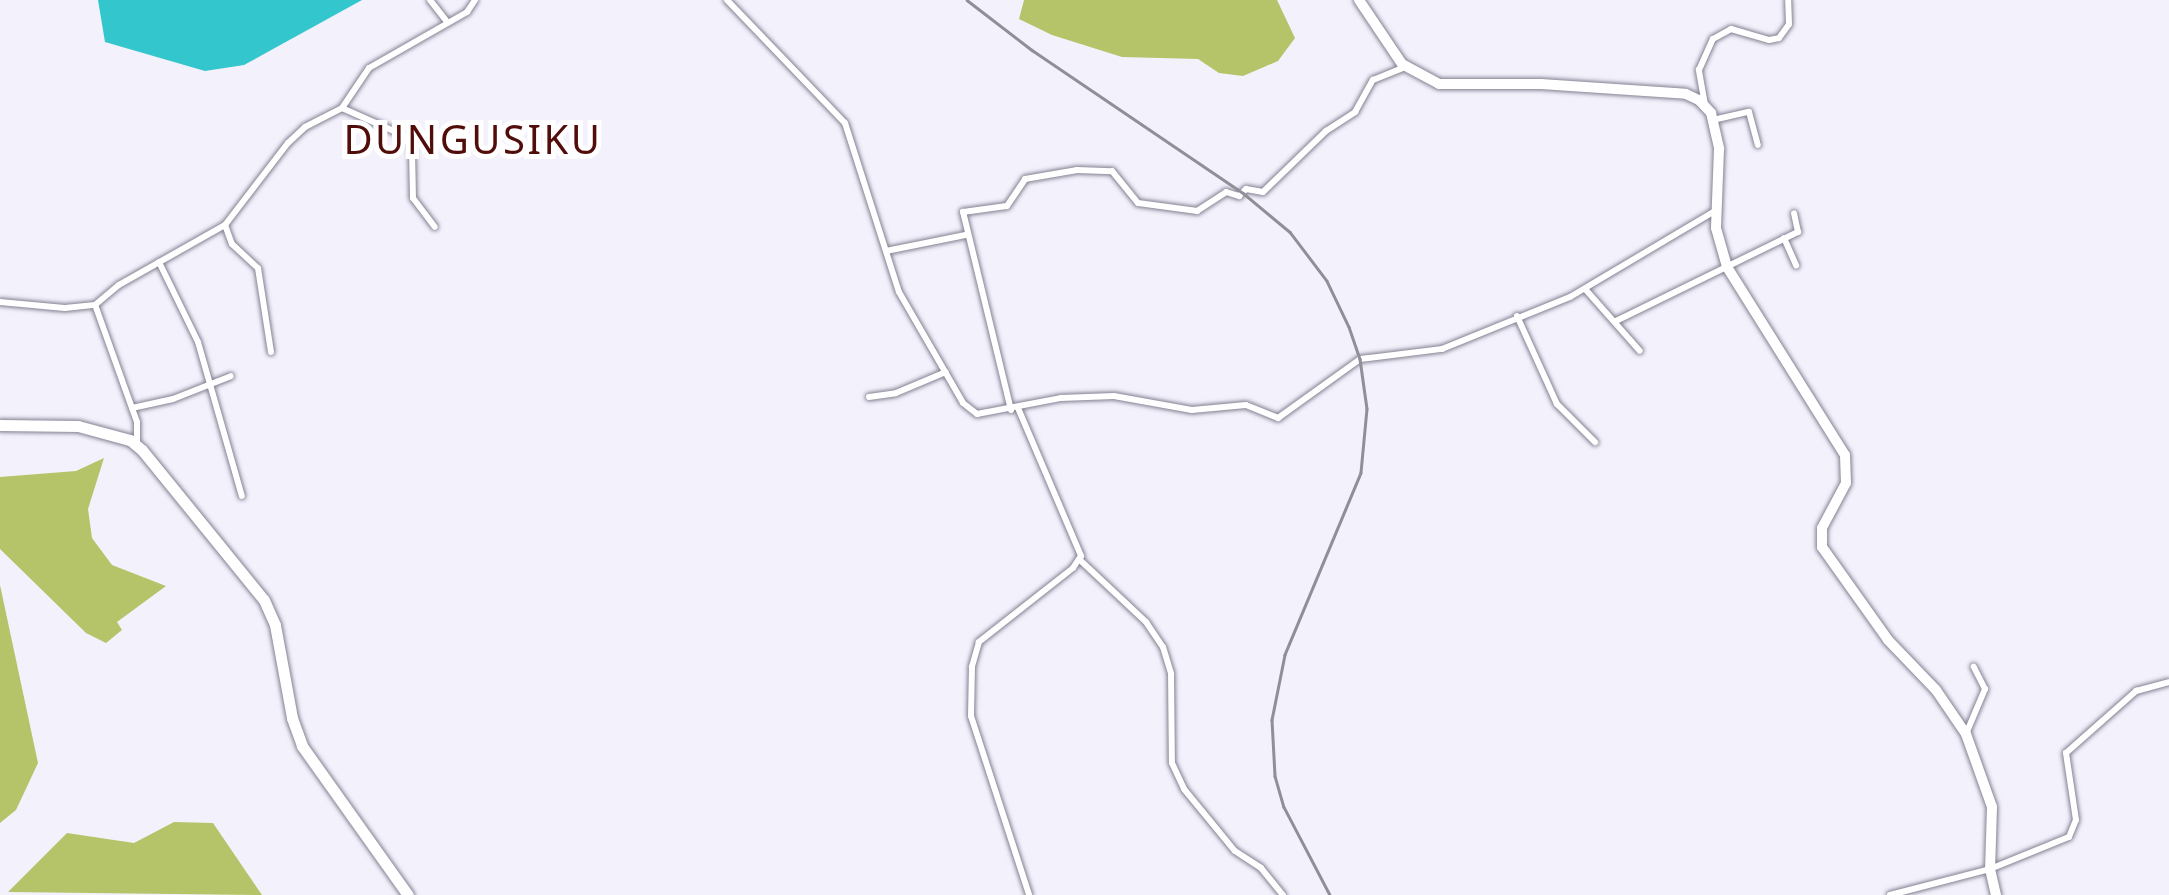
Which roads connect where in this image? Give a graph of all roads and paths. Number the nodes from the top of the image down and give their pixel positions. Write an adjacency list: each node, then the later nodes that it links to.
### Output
1 (430, 0): 6 (street)
2 (475, 0): 6 (street)
3 (727, 0): 18 (street)
4 (1359, 0): 7 (street)
5 (1788, 0): 8 (street)
6 (447, 22): 9 (street)
7 (1406, 67): 8 (street); 16 (street)
8 (1705, 106): 10 (street)
9 (342, 108): 14 (street); 15 (street)
10 (1713, 120): 11 (street); 12 (street)
11 (1758, 145)
12 (1715, 211): 21 (street); 22 (street)
13 (1794, 213): 17 (street)
14 (225, 225): 19 (street); 28 (street)
15 (436, 227)
16 (965, 235): 18 (street); 34 (street)
17 (1784, 238): 20 (street); 21 (street)
18 (886, 251): 29 (street)
19 (159, 262): 24 (street); 31 (street)
20 (1796, 265)
21 (1727, 267): 26 (street); 42 (street)
22 (1586, 290): 25 (street); 26 (street)
23 (0, 302): 24 (street)
24 (95, 305): 33 (street)
25 (1517, 316): 34 (street); 36 (street)
26 (1616, 321): 27 (street)
27 (1640, 350)
28 (271, 352)
29 (946, 372): 32 (street); 34 (street)
30 (231, 376): 31 (street)
31 (210, 385): 33 (street); 38 (street)
32 (869, 396)
33 (132, 408): 37 (street)
34 (1014, 409): 39 (street)
35 (0, 425): 37 (main road)
36 (1595, 442)
37 (137, 445): 44 (main road)
38 (242, 496)
39 (1080, 560): 45 (street); 46 (street)
40 (1974, 666): 42 (street)
41 (2169, 682): 43 (street)
42 (1966, 734): 43 (street)
43 (1990, 868): 47 (street); 48 (street)
44 (408, 895)
45 (1029, 895)
46 (1283, 895)
47 (1890, 895)
48 (1996, 895)

